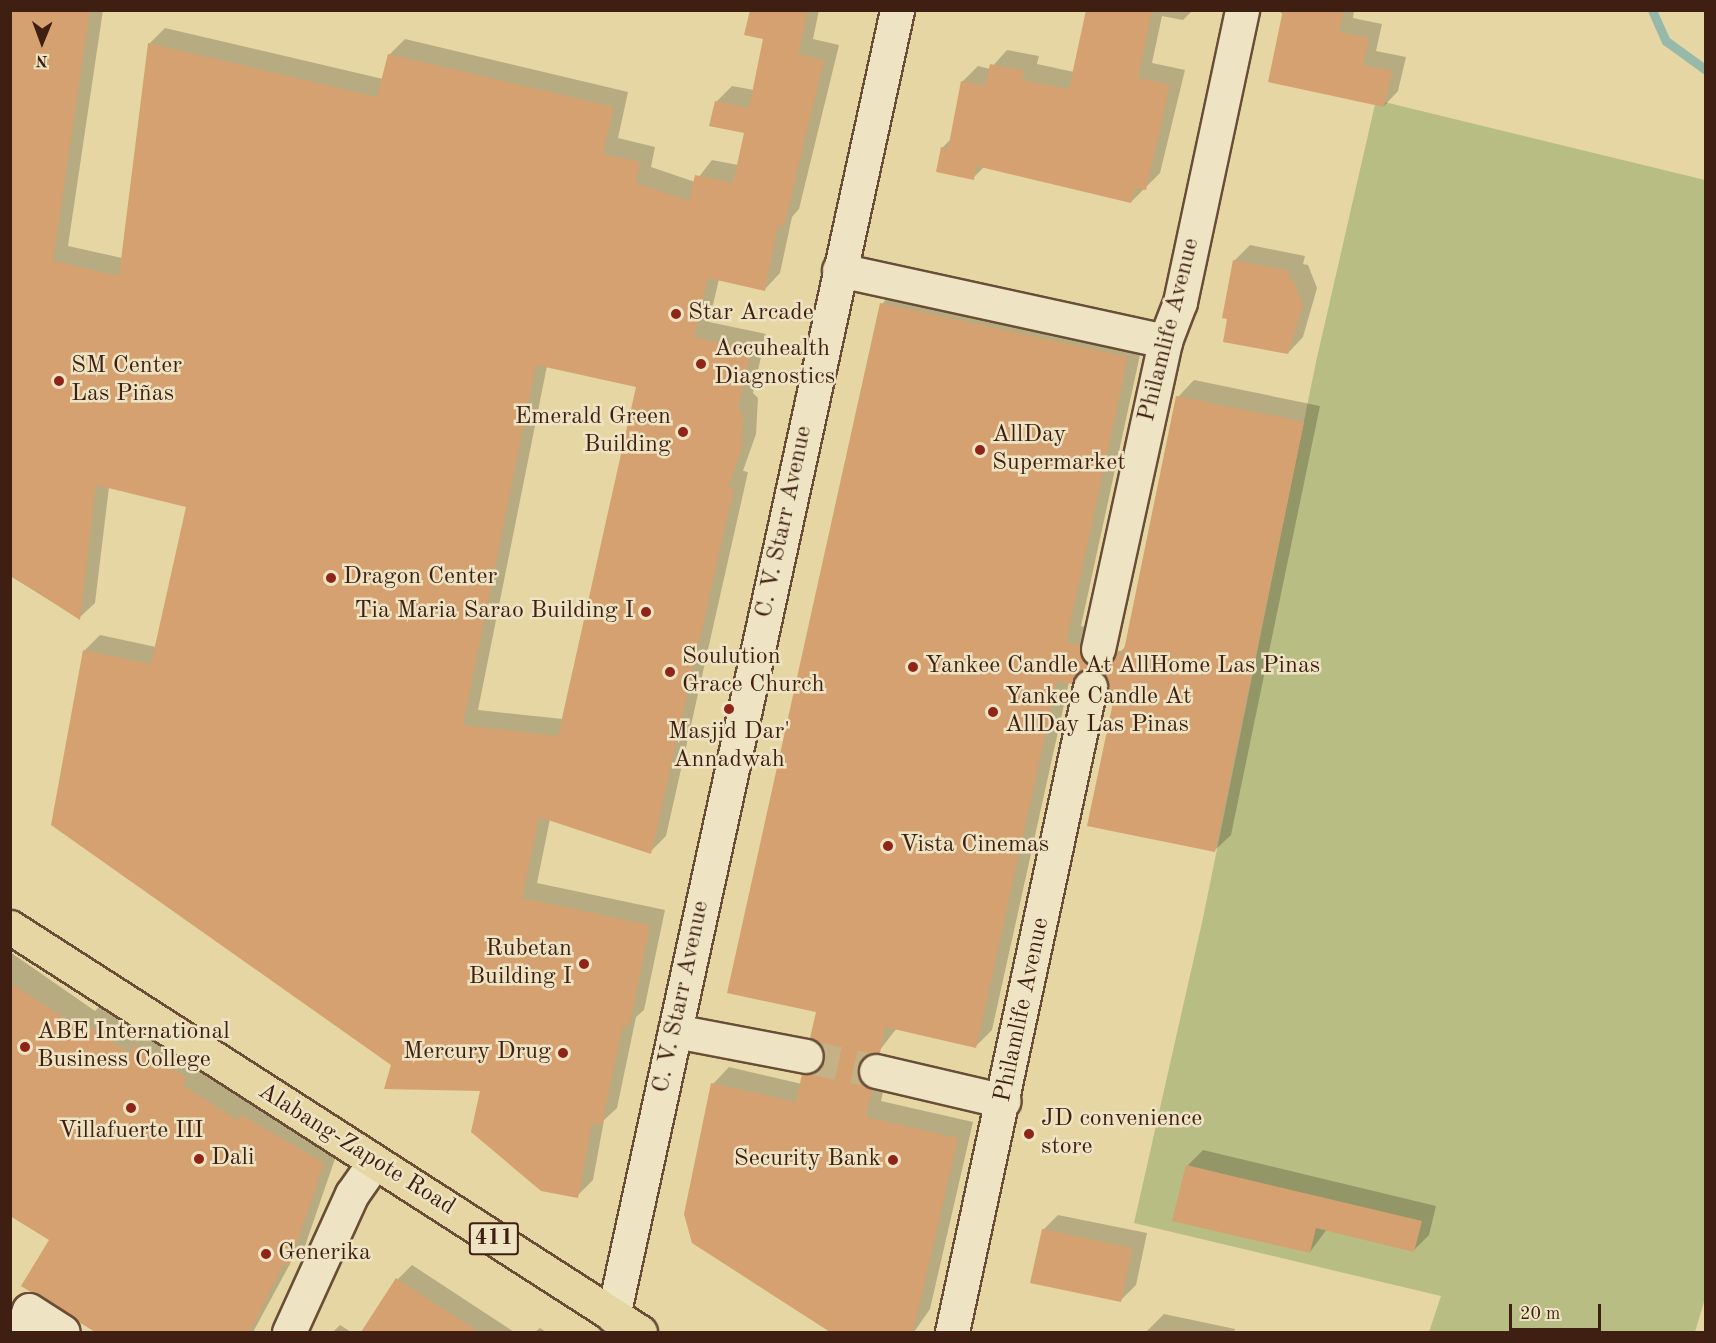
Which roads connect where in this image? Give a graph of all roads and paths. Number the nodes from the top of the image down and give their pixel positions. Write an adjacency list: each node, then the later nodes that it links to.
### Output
1 (897, 10): 3 (street, C. V. Starr Avenue)
2 (1242, 10): 4 (street, Philamlife Avenue)
3 (839, 270): 4 (street); 8 (street, C. V. Starr Avenue)
4 (1165, 341): 5 (street, Philamlife Avenue)
5 (1098, 649)
6 (1090, 687): 11 (street, Philamlife Avenue)
7 (10, 927): 12 (highway, Alabang-Zapote Road / 411)
8 (675, 1031): 9 (street); 13 (street, C. V. Starr Avenue)
9 (806, 1056)
10 (876, 1071): 11 (street)
11 (1004, 1101): 18 (street, Philamlife Avenue)
12 (374, 1163): 13 (highway, Alabang-Zapote Road / 411); 16 (street)
13 (613, 1316): 17 (highway, Alabang-Zapote Road / 411)
14 (25, 1321): 15 (street)
15 (63, 1332)
16 (289, 1332)
17 (640, 1332)
18 (952, 1332)

